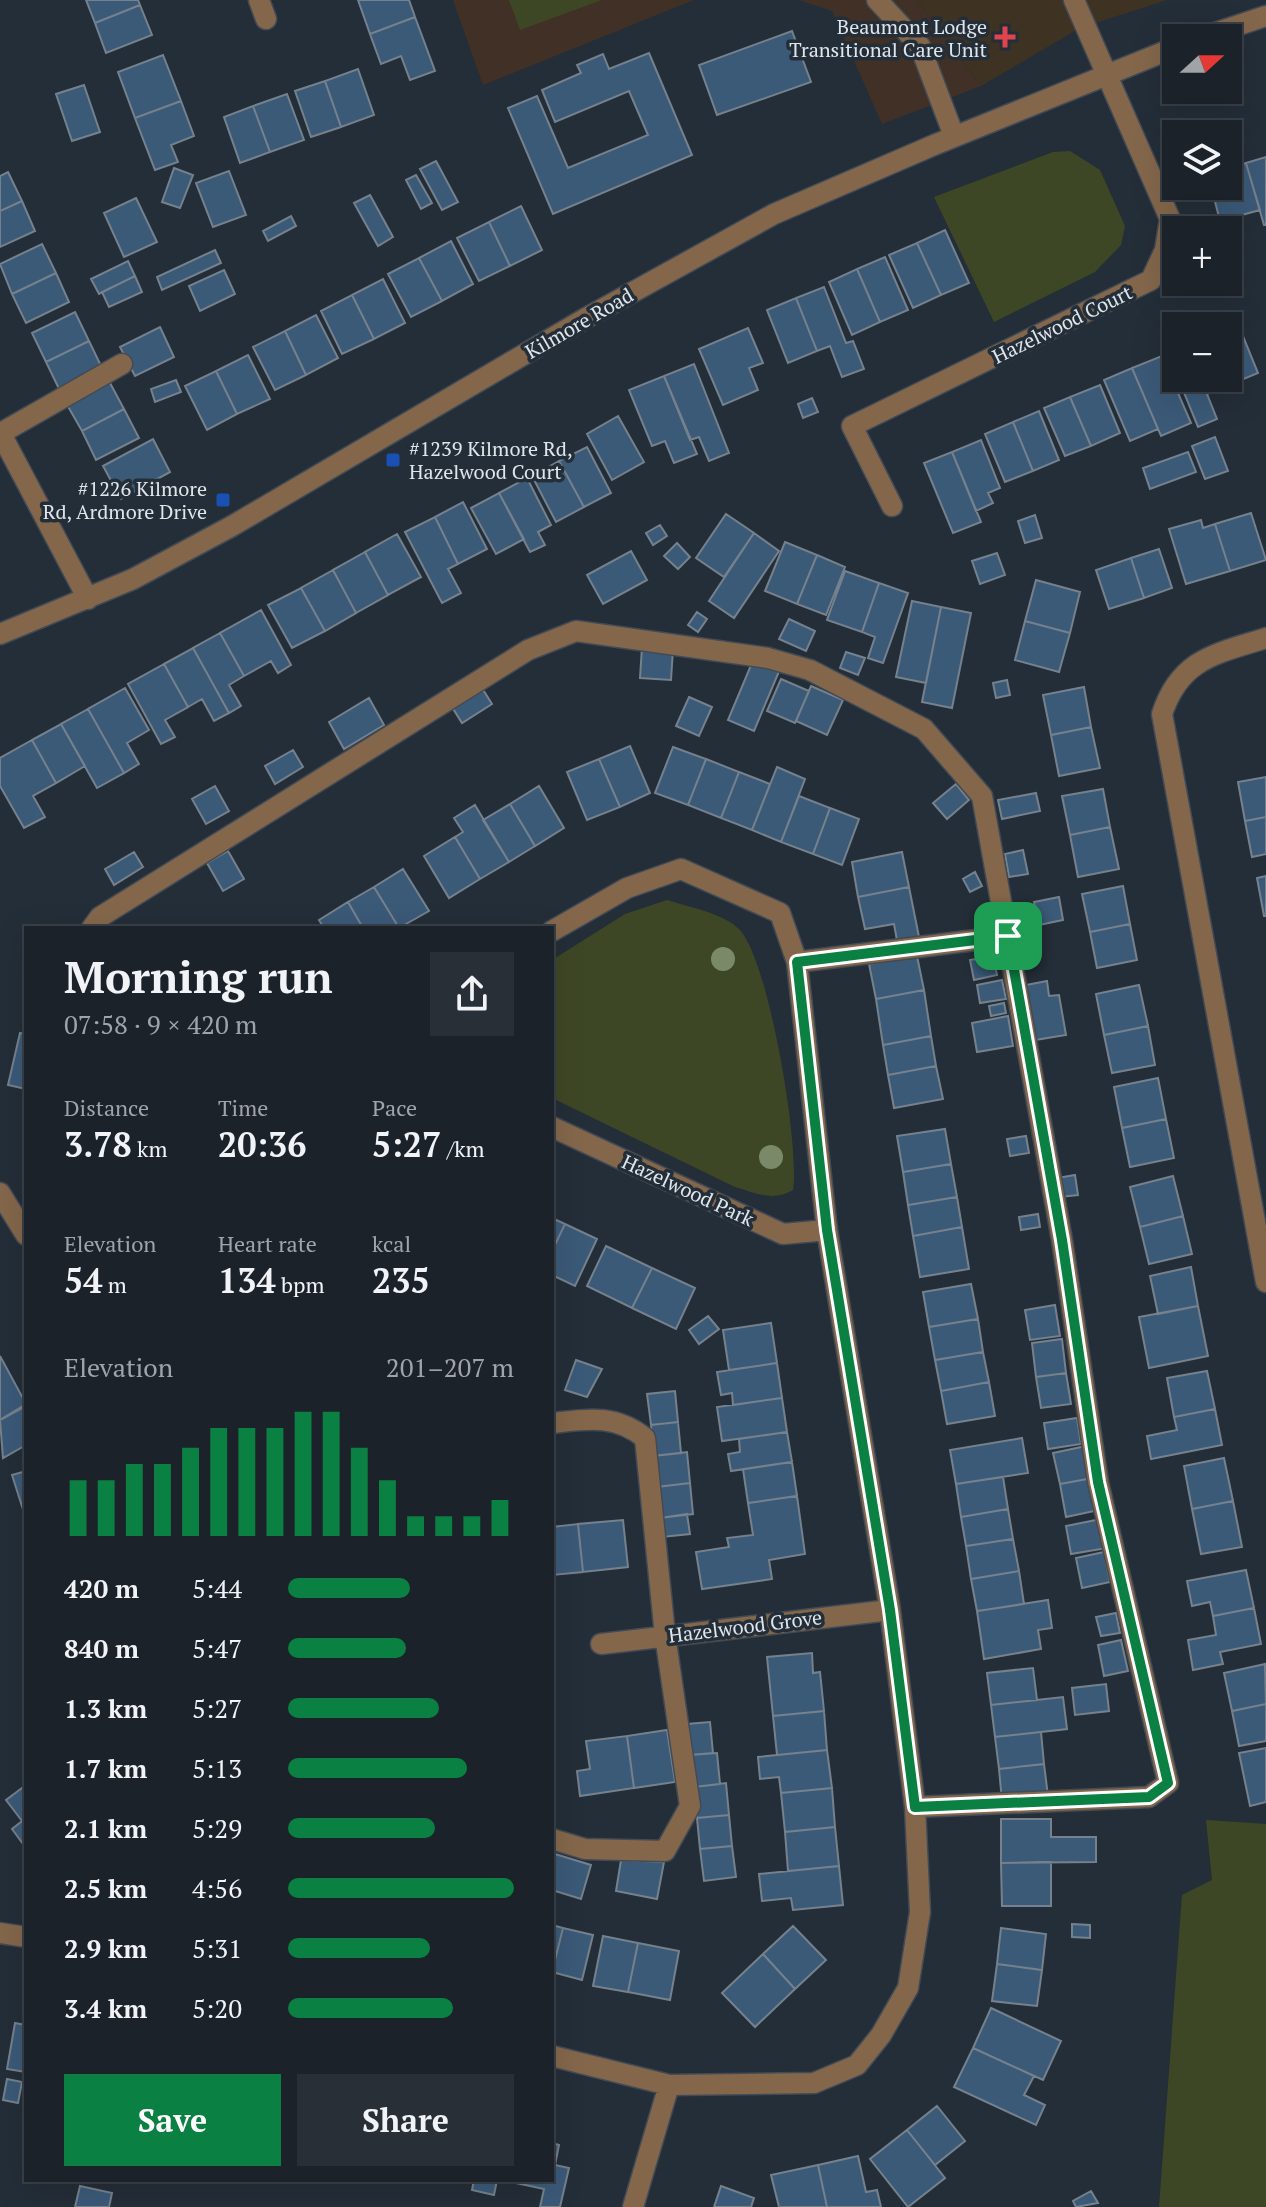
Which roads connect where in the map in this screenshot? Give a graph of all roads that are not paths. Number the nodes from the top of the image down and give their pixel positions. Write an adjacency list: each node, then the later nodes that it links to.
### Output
1 (877, 0): 7 (street)
2 (1074, 0): 6 (street)
3 (1266, 16): 4 (street)
4 (1242, 24)
5 (1162, 52): 6 (street, Kilmore Road)
6 (1107, 73): 7 (street, Kilmore Road); 10 (street, Hazelwood Court)
7 (954, 136): 11 (street, Kilmore Road)
8 (122, 364): 9 (street)
9 (0, 433): 11 (street)
10 (892, 506)
11 (88, 599): 12 (street, Kilmore Road)
12 (0, 634)
13 (1266, 638): 22 (street)
14 (93, 926): 16 (street)
15 (554, 930): 17 (street)
16 (1008, 936): 17 (street); 27 (street)
17 (797, 962): 20 (street)
18 (554, 1128): 20 (street, Hazelwood Park)
19 (0, 1193): 21 (street)
20 (827, 1230): 24 (street)
21 (24, 1232)
22 (1266, 1282)
23 (554, 1423): 25 (street)
24 (890, 1610): 25 (street, Hazelwood Grove); 27 (street)
25 (665, 1635): 26 (street, Hazelwood Grove); 28 (street)
26 (601, 1644)
27 (915, 1807): 32 (street)
28 (554, 1840)
29 (0, 1933): 30 (street)
30 (24, 1937)
31 (554, 2056): 32 (street)
32 (669, 2085): 33 (street)
33 (633, 2207)

